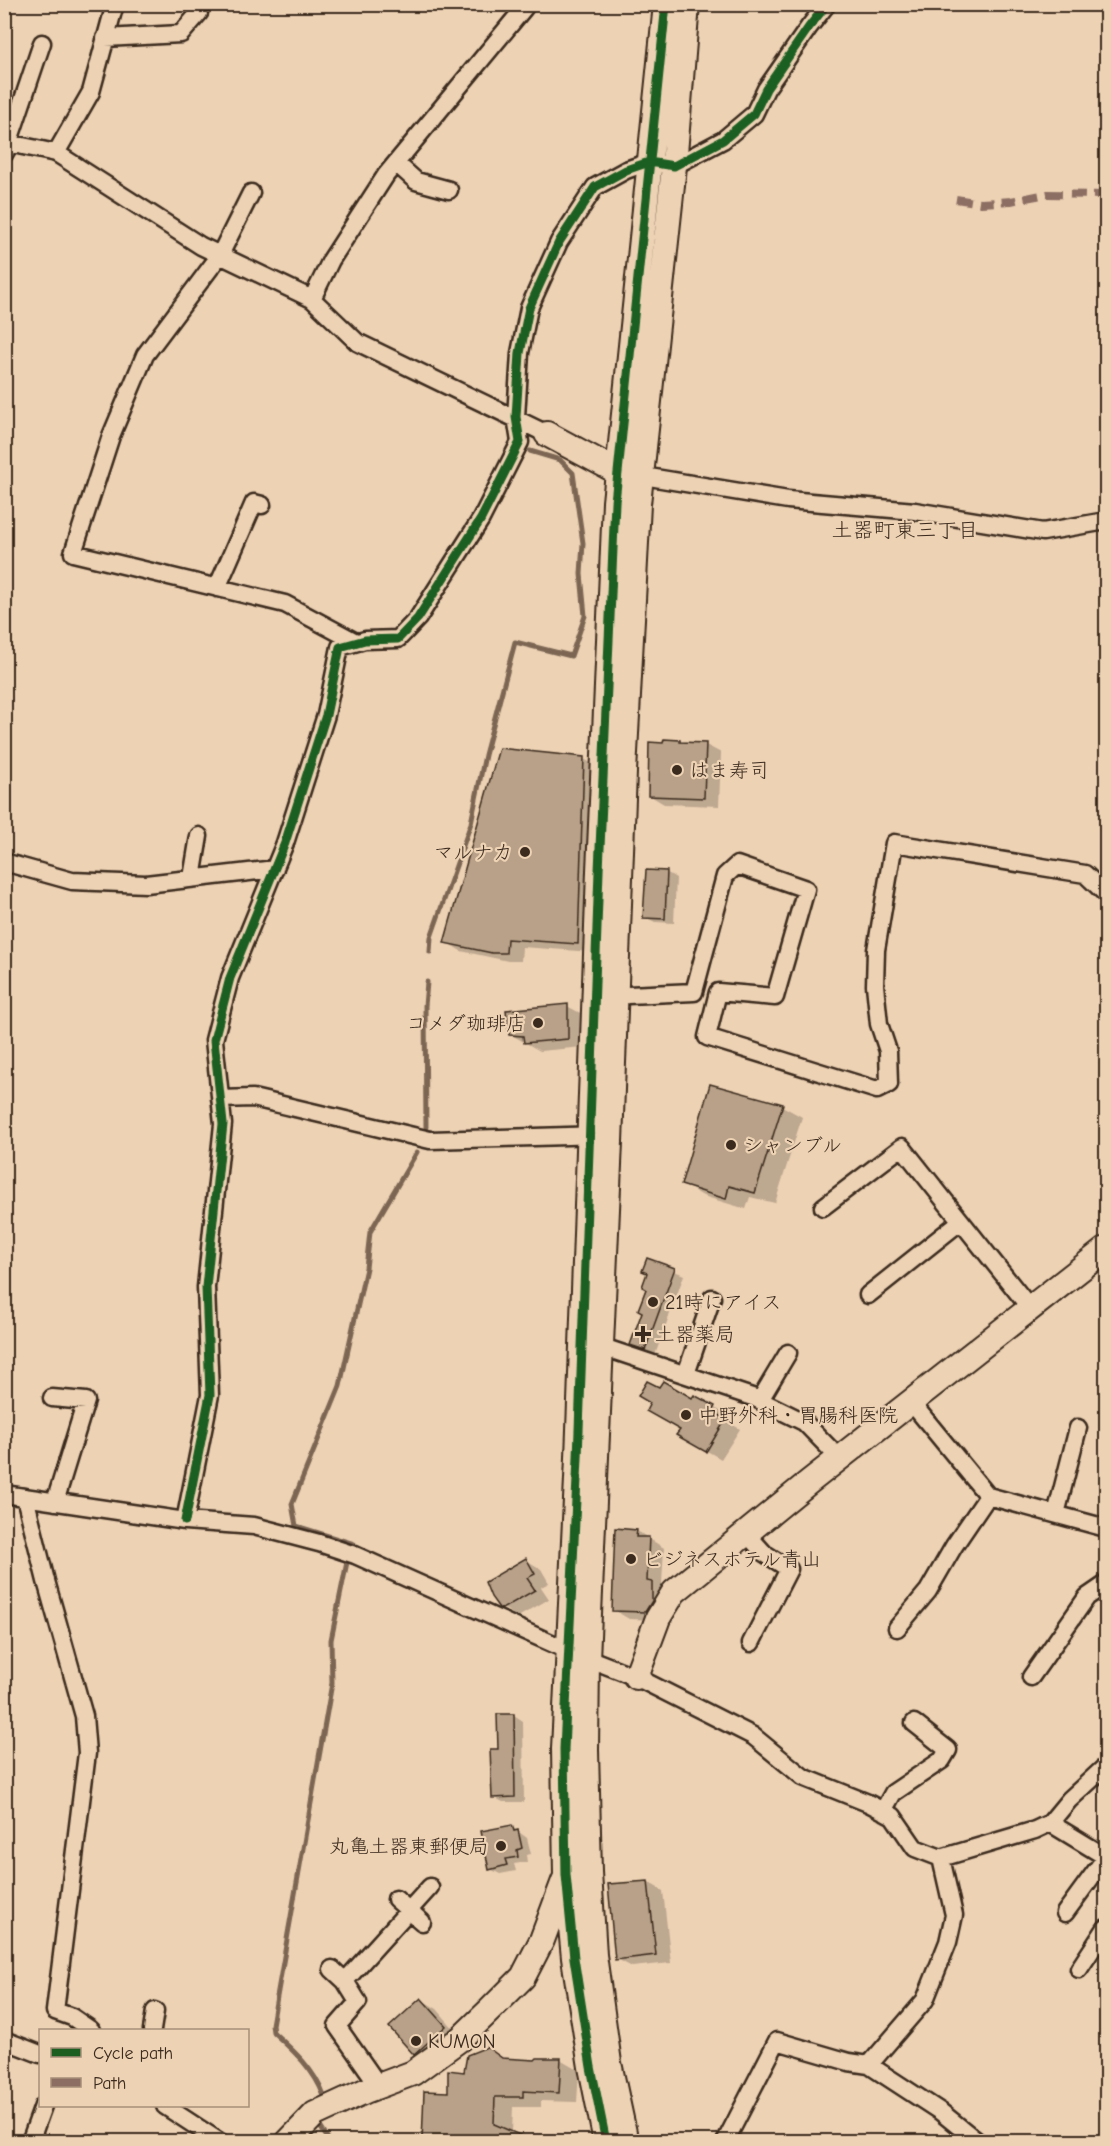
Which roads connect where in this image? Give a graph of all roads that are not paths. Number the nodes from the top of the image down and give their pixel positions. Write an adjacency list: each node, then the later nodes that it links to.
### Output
1 (115, 4): 7 (street)
2 (198, 4): 7 (street)
3 (522, 4): 12 (street)
4 (666, 4): 11 (street)
5 (687, 4): 13 (street)
6 (827, 4): 13 (street)
7 (105, 38): 10 (street)
8 (42, 43): 9 (street)
9 (6, 146): 10 (street)
10 (56, 153): 16 (street)
11 (649, 162): 13 (street); 18 (street); 20 (street)
12 (396, 163): 14 (street); 17 (street)
13 (674, 166): 20 (street)
14 (449, 190)
15 (251, 193): 16 (street)
16 (220, 255): 17 (street); 23 (street)
17 (312, 299): 18 (street)
18 (516, 417): 19 (street); 24 (street)
19 (547, 434): 20 (street)
20 (630, 474): 22 (street); 32 (street)
21 (262, 505): 23 (street)
22 (1107, 521)
23 (217, 588): 24 (street)
24 (356, 642): 27 (street)
25 (199, 836): 28 (street)
26 (4, 862): 28 (street)
27 (275, 868): 28 (street); 33 (street)
28 (192, 878)
29 (1107, 894): 31 (street)
30 (694, 992): 31 (street); 31 (street); 32 (street)
31 (718, 992)
32 (605, 996): 34 (street)
33 (220, 1099): 34 (street); 54 (street)
34 (600, 1135): 41 (street)
35 (823, 1207): 36 (street)
36 (961, 1221): 38 (street); 40 (street)
37 (1107, 1249): 40 (street)
38 (868, 1295)
39 (712, 1298): 43 (street)
40 (1030, 1308): 46 (street)
41 (592, 1343): 43 (street); 60 (street)
42 (788, 1353): 45 (street)
43 (686, 1374): 45 (street)
44 (52, 1398): 52 (street)
45 (760, 1400): 48 (street)
46 (911, 1402): 48 (street); 50 (street)
47 (1078, 1428): 53 (street)
48 (839, 1458): 56 (street)
49 (4, 1494): 51 (street)
50 (988, 1496): 53 (street); 58 (street)
51 (26, 1497): 52 (street); 79 (street)
52 (55, 1502): 54 (street)
53 (1056, 1514): 55 (street)
54 (185, 1521): 60 (street)
55 (1107, 1528)
56 (746, 1533): 59 (street); 61 (street)
57 (1107, 1584): 62 (street)
58 (897, 1628)
59 (751, 1642)
60 (577, 1655): 61 (street); 69 (street)
61 (636, 1677): 65 (street)
62 (1030, 1677)
63 (914, 1723): 65 (street)
64 (1107, 1766): 66 (street)
65 (883, 1811): 68 (street)
66 (1050, 1823): 67 (street); 68 (street)
67 (1106, 1857): 72 (street)
68 (940, 1858): 83 (street)
69 (578, 1875): 84 (street); 90 (street); 91 (street)
70 (430, 1887): 71 (street)
71 (403, 1905): 73 (street); 77 (street)
72 (1065, 1913)
73 (422, 1922)
74 (1107, 1928): 76 (street)
75 (332, 1968): 77 (street)
76 (1079, 1969)
77 (345, 1982): 84 (street)
78 (155, 2011): 80 (street)
79 (88, 2029)
80 (152, 2029)
81 (4, 2040): 82 (street)
82 (39, 2054)
83 (869, 2065): 92 (street); 93 (street)
84 (379, 2086): 89 (street)
85 (43, 2107): 87 (street)
86 (167, 2107): 88 (street)
87 (30, 2142)
88 (220, 2142)
89 (288, 2142)
90 (606, 2142)
91 (626, 2142)
92 (725, 2142)
93 (978, 2142)

